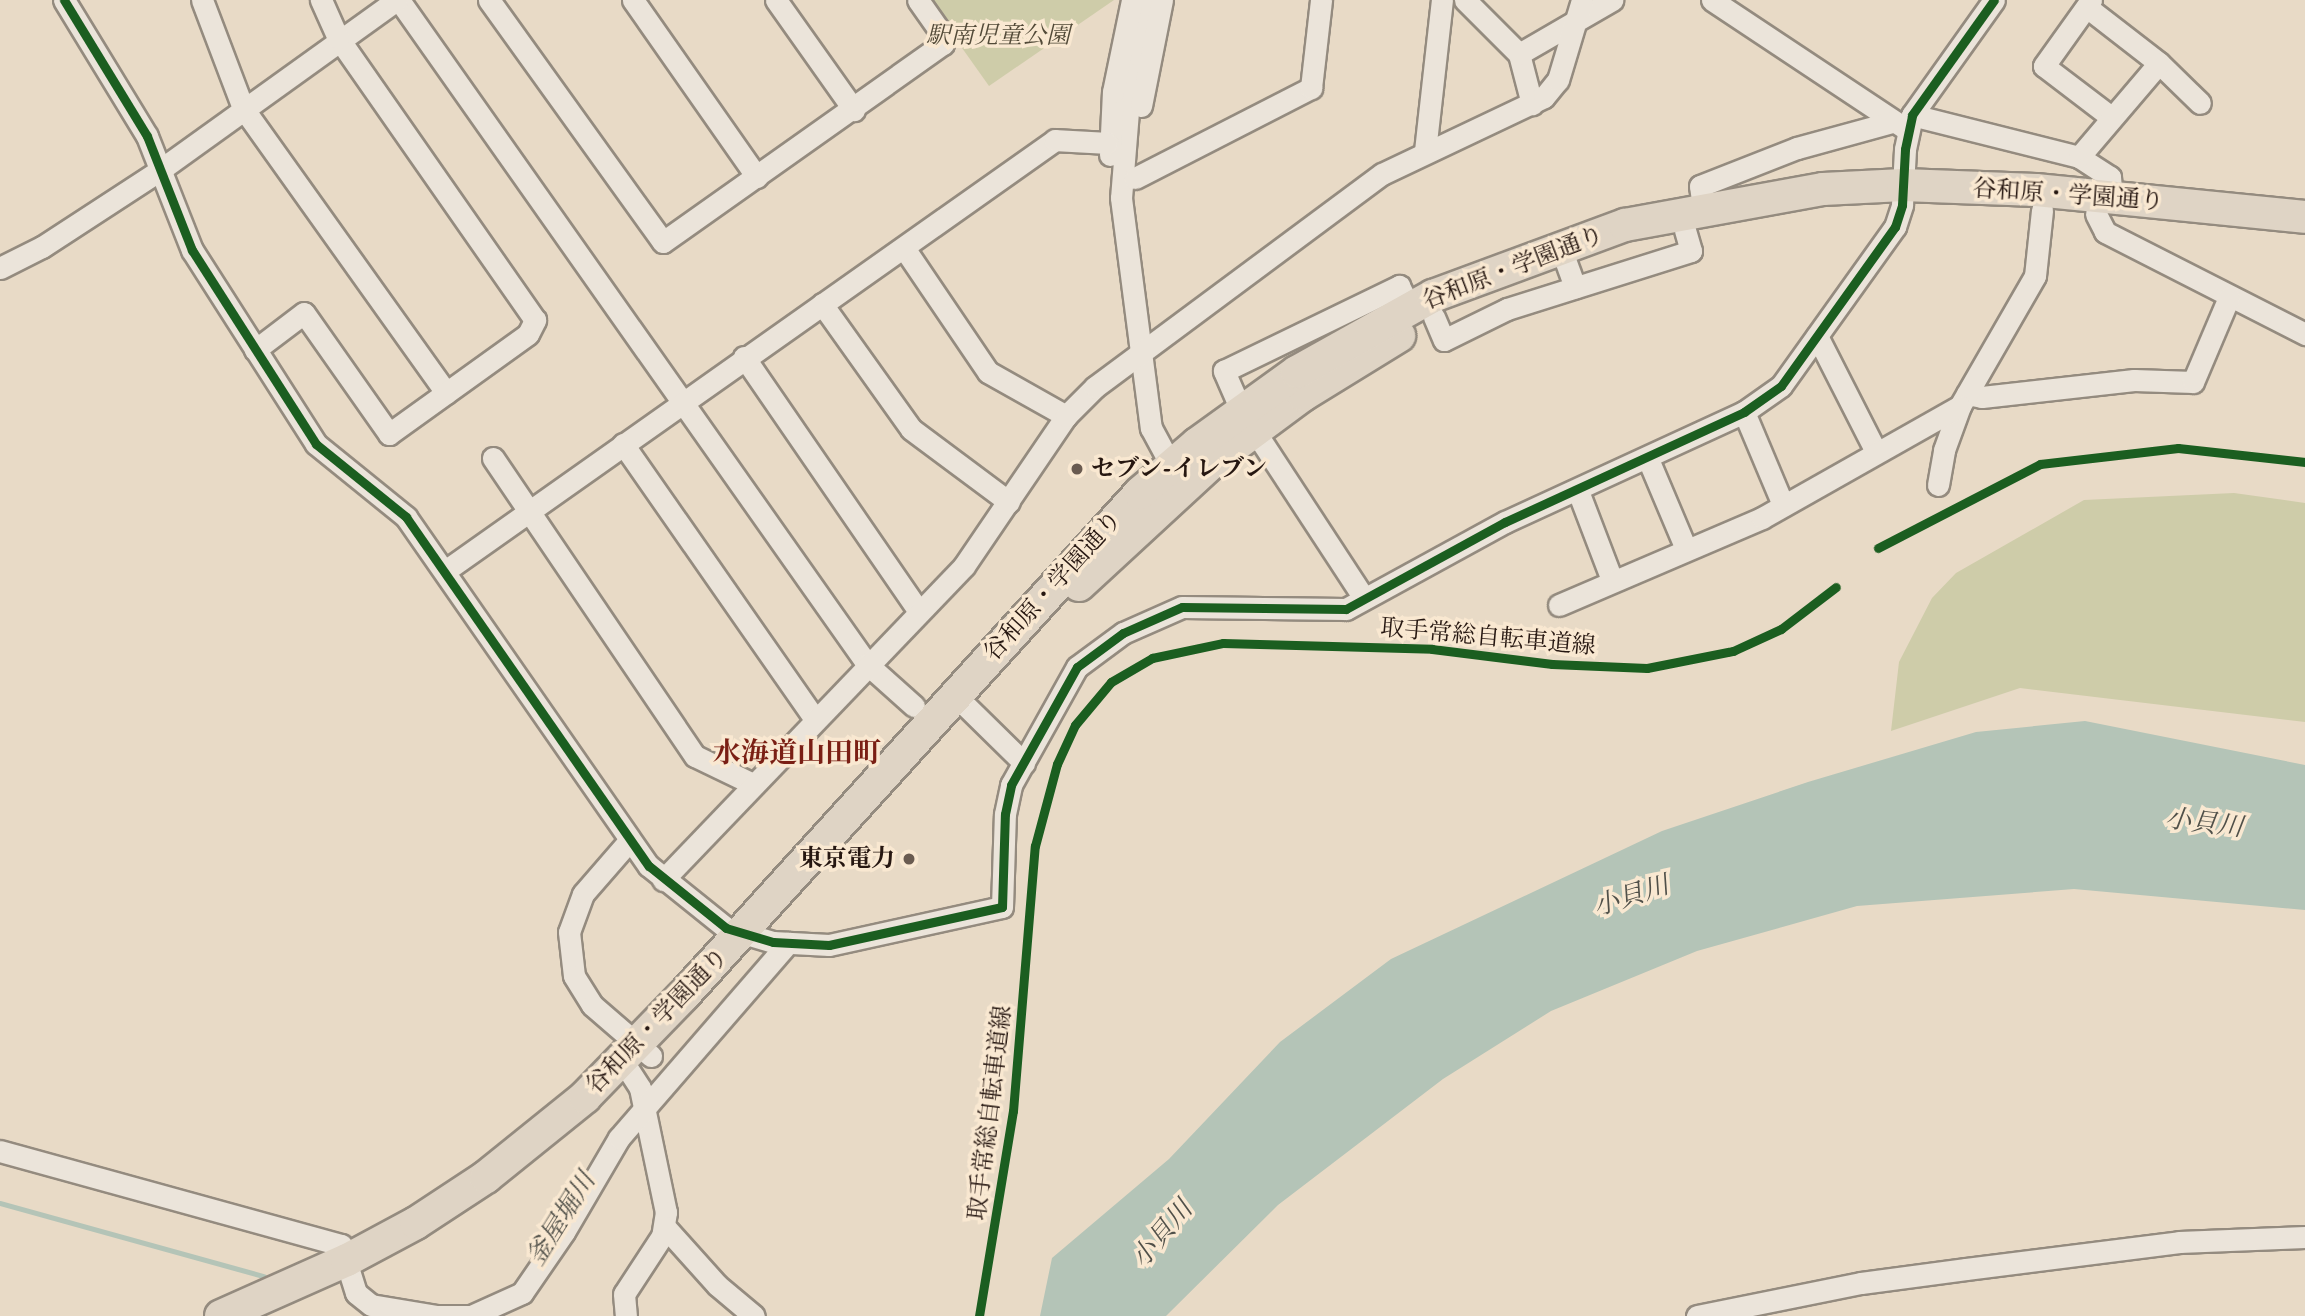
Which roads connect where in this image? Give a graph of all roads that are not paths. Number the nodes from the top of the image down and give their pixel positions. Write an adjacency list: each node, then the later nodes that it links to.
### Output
1 (64, 0): 32 (street)
2 (202, 0): 25 (street)
3 (321, 0): 20 (street)
4 (398, 0): 20 (street); 55 (street)
5 (489, 0): 33 (street)
6 (633, 0): 33 (street)
7 (776, 0): 26 (street)
8 (918, 0): 26 (street)
9 (1132, 0): 29 (street)
10 (1147, 0): 29 (street)
11 (1163, 0): 34 (street)
12 (1321, 0): 34 (street)
13 (1442, 0): 30 (street)
14 (1465, 0): 21 (street)
15 (1612, 0): 19 (street)
16 (1712, 0): 28 (street)
17 (1994, 0): 28 (street)
18 (2089, 4): 22 (street); 27 (street)
19 (1581, 8): 21 (street); 24 (street)
20 (338, 38): 25 (street); 53 (street)
21 (1520, 54): 24 (street)
22 (2159, 63): 23 (street); 27 (street)
23 (2200, 103)
24 (1532, 104): 30 (street)
25 (243, 108): 32 (street); 53 (street)
26 (854, 110): 33 (street)
27 (2111, 117): 31 (street)
28 (1904, 122): 31 (street); 35 (street); 40 (street)
29 (1116, 143): 36 (street); 42 (street)
30 (1425, 152): 51 (street)
31 (2079, 156): 37 (street)
32 (160, 170): 44 (street); 50 (street)
33 (757, 177)
34 (1135, 178): 36 (street)
35 (1902, 195): 37 (highway, 谷和原・学園通り); 38 (highway, 谷和原・学園通り); 40 (highway, 谷和原・学園通り); 49 (street)
36 (1121, 198): 51 (street)
37 (2104, 206): 38 (highway, 谷和原・学園通り); 39 (highway, 谷和原・学園通り); 41 (highway, 谷和原・学園通り); 45 (street)
38 (2042, 210): 54 (street)
39 (2305, 217)
40 (1694, 219): 43 (highway, 谷和原・学園通り); 43 (street)
41 (2305, 235)
42 (904, 248): 46 (street); 57 (street)
43 (1567, 265): 47 (highway, 谷和原・学園通り); 47 (street)
44 (0, 268)
45 (2229, 297): 48 (street); 54 (street)
46 (822, 304): 52 (street); 66 (street)
47 (1422, 312): 58 (highway, 谷和原・学園通り); 58 (street)
48 (2305, 334)
49 (1817, 336): 56 (street); 60 (street)
50 (254, 350): 53 (street); 70 (street)
51 (1140, 352): 57 (street); 63 (street)
52 (744, 357): 55 (street); 74 (street)
53 (446, 393)
54 (1964, 400): 60 (street); 64 (street)
55 (682, 401): 59 (street); 75 (street)
56 (1744, 411): 62 (street); 67 (street)
57 (1066, 416): 66 (street)
58 (1247, 420): 63 (highway, 谷和原・学園通り); 72 (street)
59 (623, 444): 68 (street); 78 (street)
60 (1876, 452): 67 (street)
61 (494, 458): 68 (street)
62 (1648, 459): 65 (street); 69 (street)
63 (1177, 476): 77 (highway, 谷和原・学園通り); 83 (highway, 谷和原・学園通り)
64 (1938, 485)
65 (1578, 491): 71 (street); 72 (street)
66 (1009, 502): 74 (street)
67 (1783, 505): 69 (street)
68 (528, 511): 70 (street); 80 (street)
69 (1686, 549): 71 (street)
70 (445, 571): 81 (street)
71 (1612, 580): 73 (street)
72 (1364, 598): 79 (street)
73 (1559, 605)
74 (919, 612): 75 (street)
75 (867, 664): 76 (street); 78 (street)
76 (914, 706)
77 (967, 707): 79 (street); 83 (highway, 谷和原・学園通り)
78 (815, 719): 80 (street)
79 (1024, 763): 83 (street)
80 (753, 784): 82 (street)
81 (629, 841): 82 (street); 84 (street)
82 (663, 880): 83 (street)
83 (762, 938): 84 (highway, 谷和原・学園通り); 85 (street)
84 (636, 1059): 85 (street); 89 (highway, 谷和原・学園通り)
85 (644, 1106): 87 (street); 89 (street)
86 (0, 1151): 89 (street)
87 (665, 1227): 92 (street); 93 (street)
88 (2305, 1237): 94 (street)
89 (349, 1271): 90 (highway, 谷和原・学園通り); 91 (highway, 谷和原・学園通り)
90 (221, 1316)
91 (271, 1316)
92 (626, 1316)
93 (754, 1316)
94 (1697, 1316)

